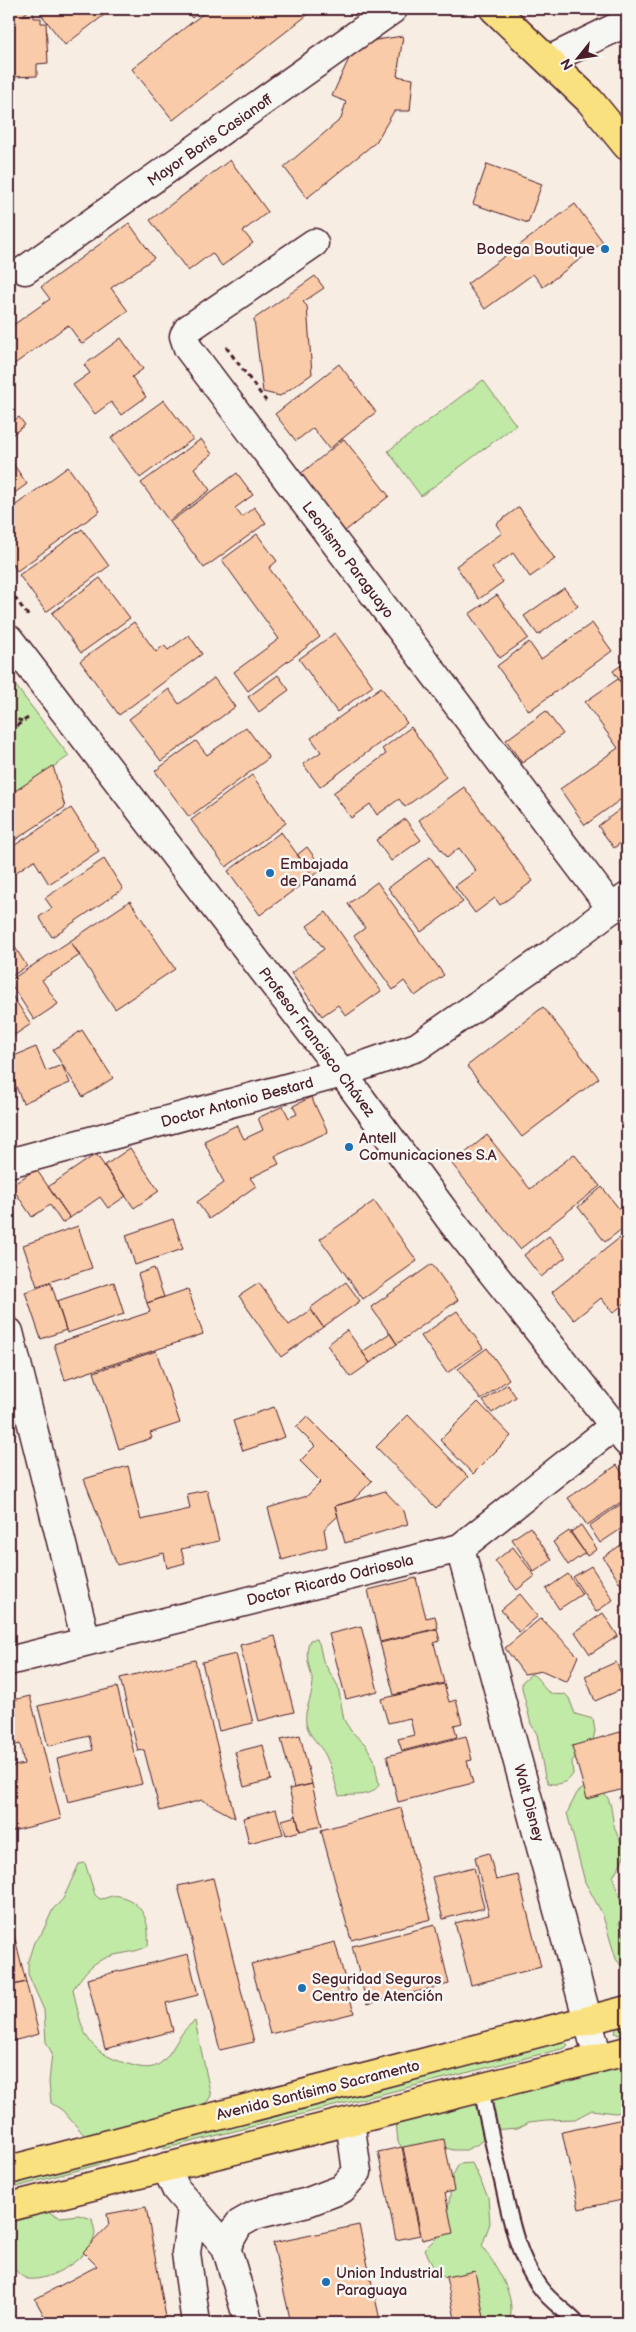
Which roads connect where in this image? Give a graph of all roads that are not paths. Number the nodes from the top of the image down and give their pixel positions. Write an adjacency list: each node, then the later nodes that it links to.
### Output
1 (393, 9): 7 (street, Mayor Boris Casianoff)
2 (494, 9): 4 (main road)
3 (627, 22): 4 (street)
4 (549, 60): 5 (main road)
5 (627, 146)
6 (314, 243): 9 (street, Leonismo Paraguayo)
7 (25, 270)
8 (9, 639): 10 (street, Profesor Francisco Chávez)
9 (619, 903): 10 (street, Doctor Antonio Bestard)
10 (342, 1073): 11 (street, Doctor Antonio Bestard); 13 (street, Profesor Francisco Chávez)
11 (9, 1163)
12 (9, 1332): 15 (street)
13 (621, 1434): 14 (street, Doctor Ricardo Odriosola)
14 (460, 1548): 15 (street, Doctor Ricardo Odriosola); 18 (street, Walt Disney)
15 (86, 1641): 16 (street, Doctor Ricardo Odriosola)
16 (9, 1661)
17 (627, 2010): 18 (main road, Avenida Santísimo Sacramento)
18 (589, 2020): 20 (street, Walt Disney); 23 (main road, Avenida Santísimo Sacramento)
19 (627, 2051): 20 (main road)
20 (598, 2058): 21 (main road)
21 (481, 2087): 22 (main road); 31 (lane)
22 (350, 2121): 24 (main road); 28 (street)
23 (151, 2133): 24 (main road); 25 (main road, Avenida Santísimo Sacramento)
24 (166, 2167): 26 (main road); 27 (street)
25 (9, 2170)
26 (9, 2207)
27 (192, 2209): 28 (street); 29 (street)
28 (226, 2247): 30 (street)
29 (196, 2323)
30 (249, 2323)
31 (577, 2323)

